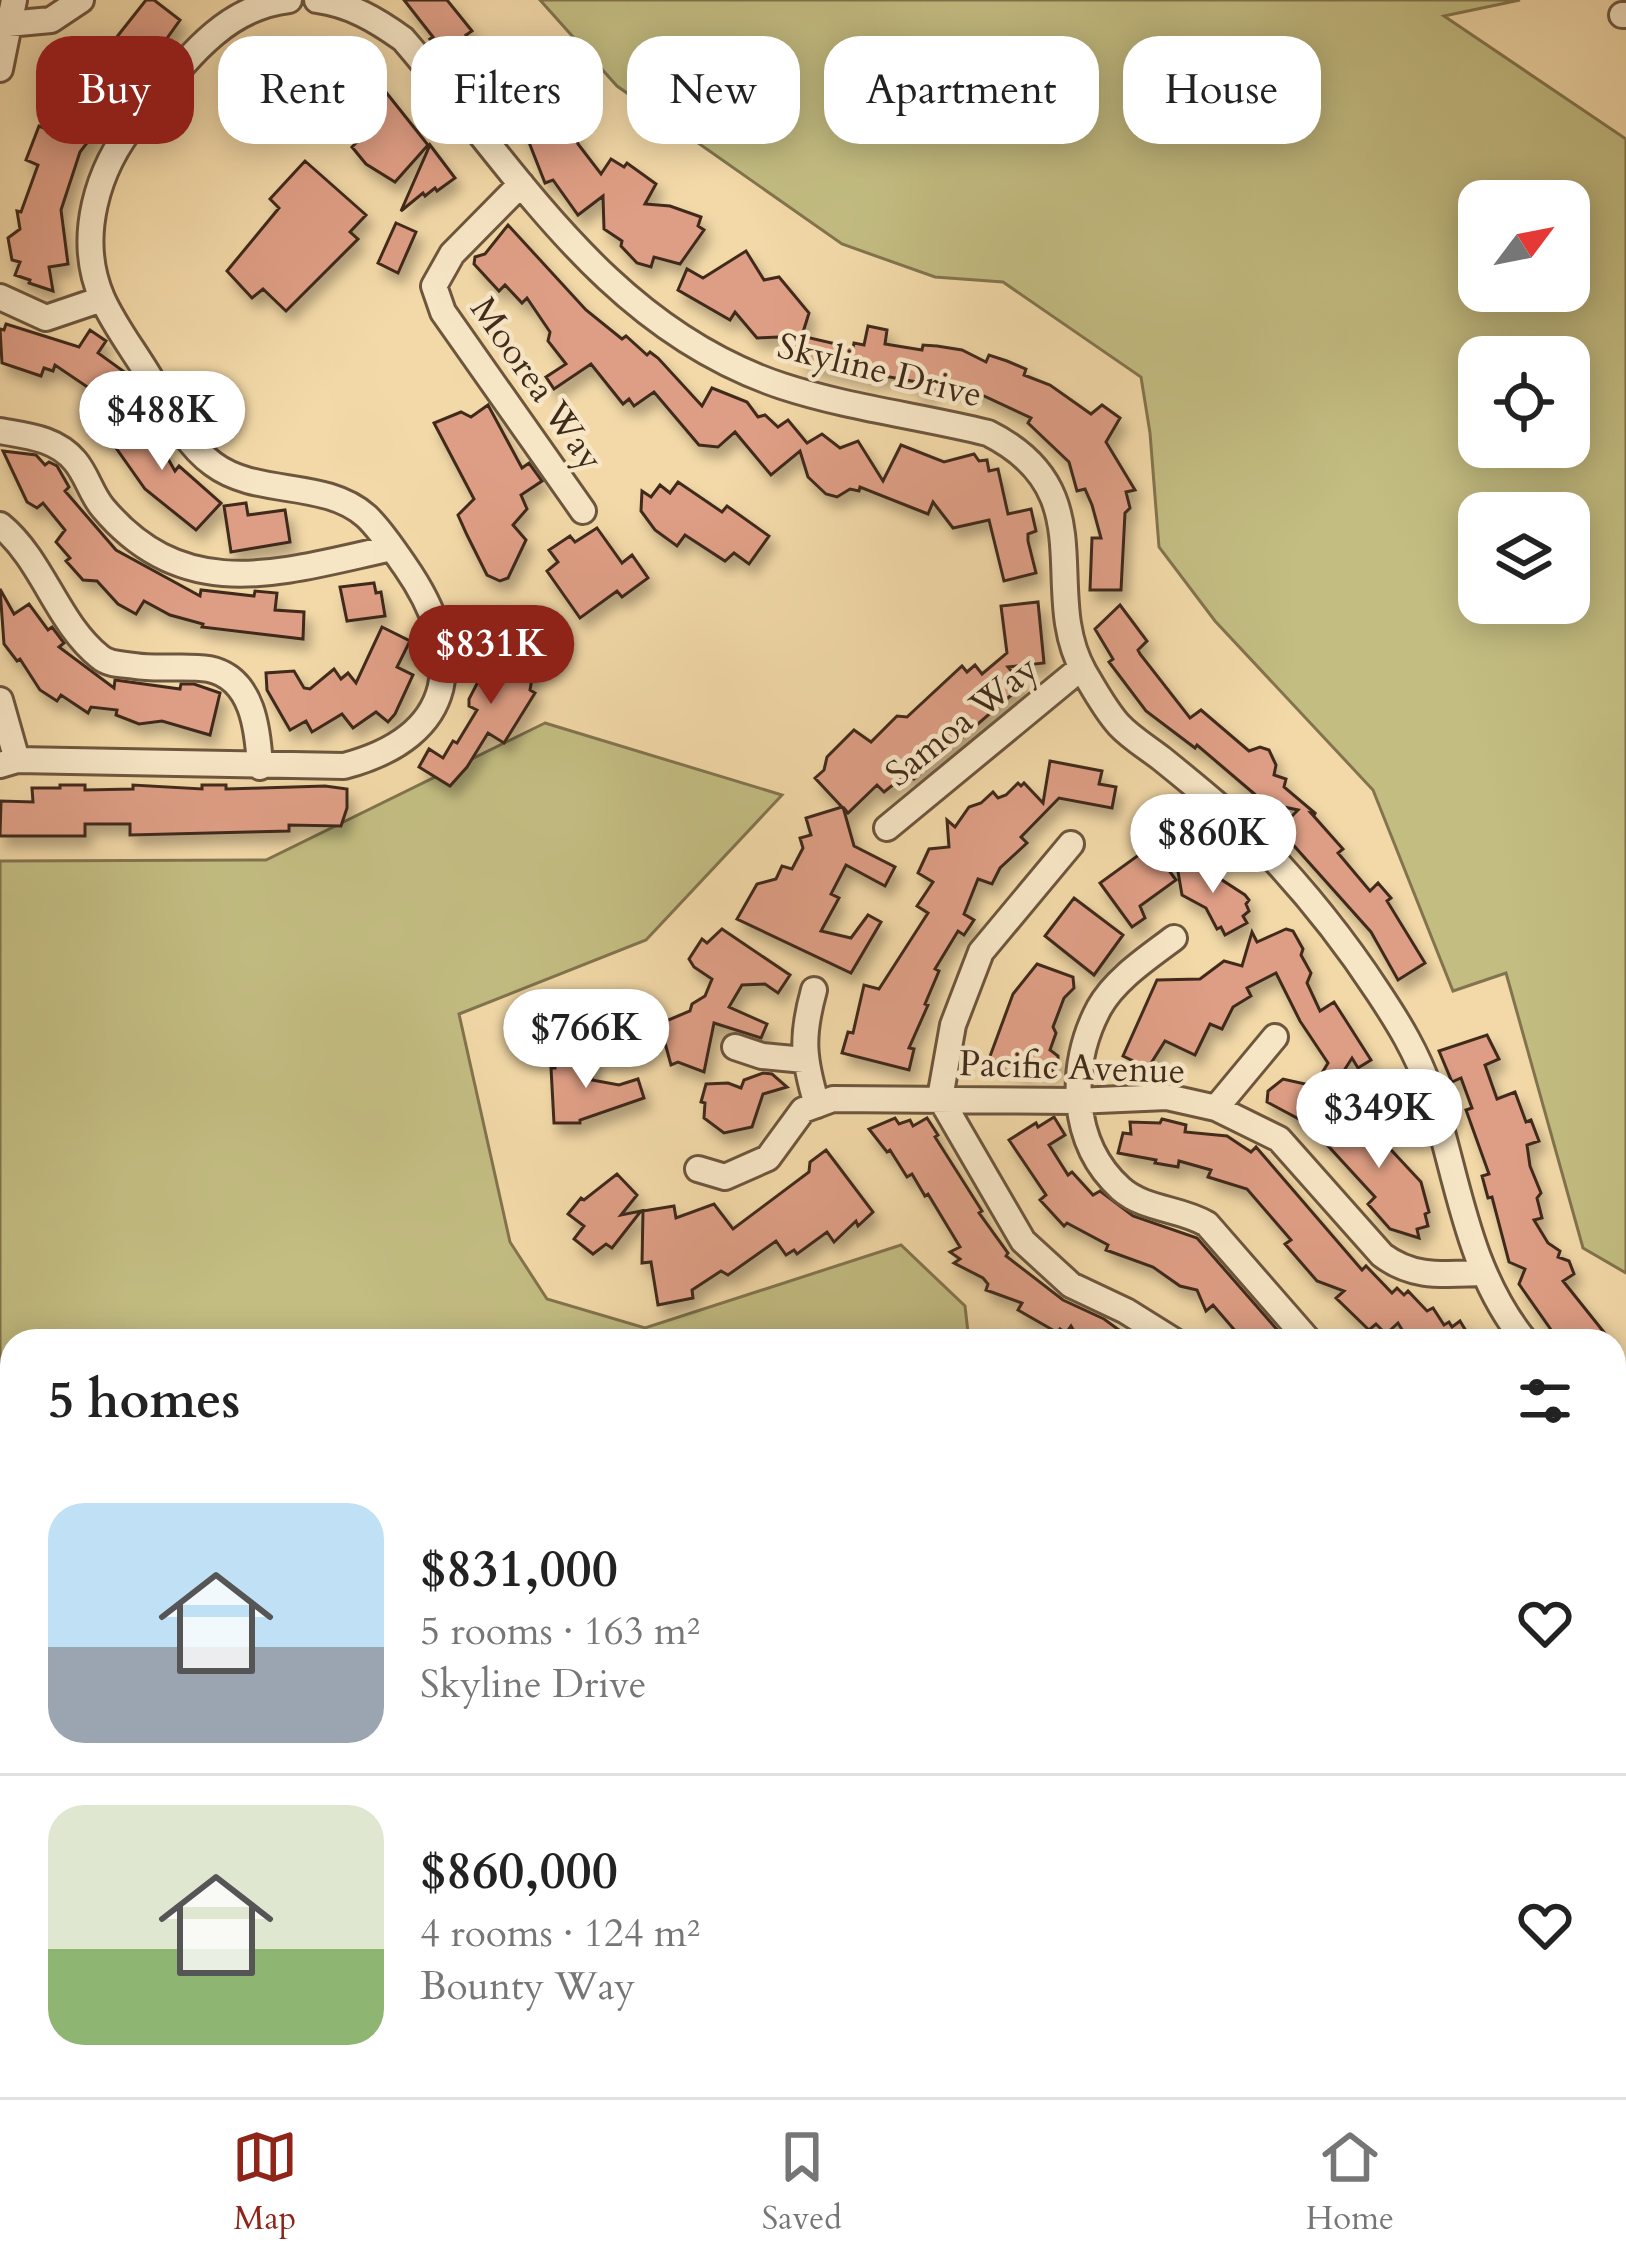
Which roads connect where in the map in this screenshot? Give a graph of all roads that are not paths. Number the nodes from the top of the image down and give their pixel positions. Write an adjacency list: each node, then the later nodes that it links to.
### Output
1 (81, 0): 4 (street)
2 (289, 0): 8 (street)
3 (317, 0): 6 (street, Skyline Drive)
4 (11, 12): 5 (street)
5 (0, 69)
6 (521, 184): 10 (street, Moorea Way); 13 (street, Skyline Drive)
7 (0, 297): 8 (street)
8 (102, 298): 12 (street)
9 (0, 431): 12 (street)
10 (584, 511)
11 (0, 525): 16 (street)
12 (392, 548): 16 (street)
13 (1081, 668): 17 (street, Samoa Way); 29 (street, Skyline Drive)
14 (0, 700): 15 (street)
15 (8, 762): 16 (street)
16 (260, 767)
17 (887, 828)
18 (1071, 844): 24 (street)
19 (1174, 938): 25 (street)
20 (814, 990): 23 (street)
21 (1275, 1037): 27 (street)
22 (735, 1048): 23 (street)
23 (804, 1060): 26 (street)
24 (940, 1098): 25 (street, Pacific Avenue); 26 (street, Pacific Avenue); 30 (street)
25 (1076, 1101): 27 (street, Pacific Avenue); 31 (street)
26 (817, 1105): 28 (street)
27 (1216, 1108): 29 (street, Pacific Avenue)
28 (698, 1169)
29 (1482, 1273): 32 (street, Skyline Drive)
30 (1155, 1329)
31 (1299, 1329)
32 (1515, 1329)

